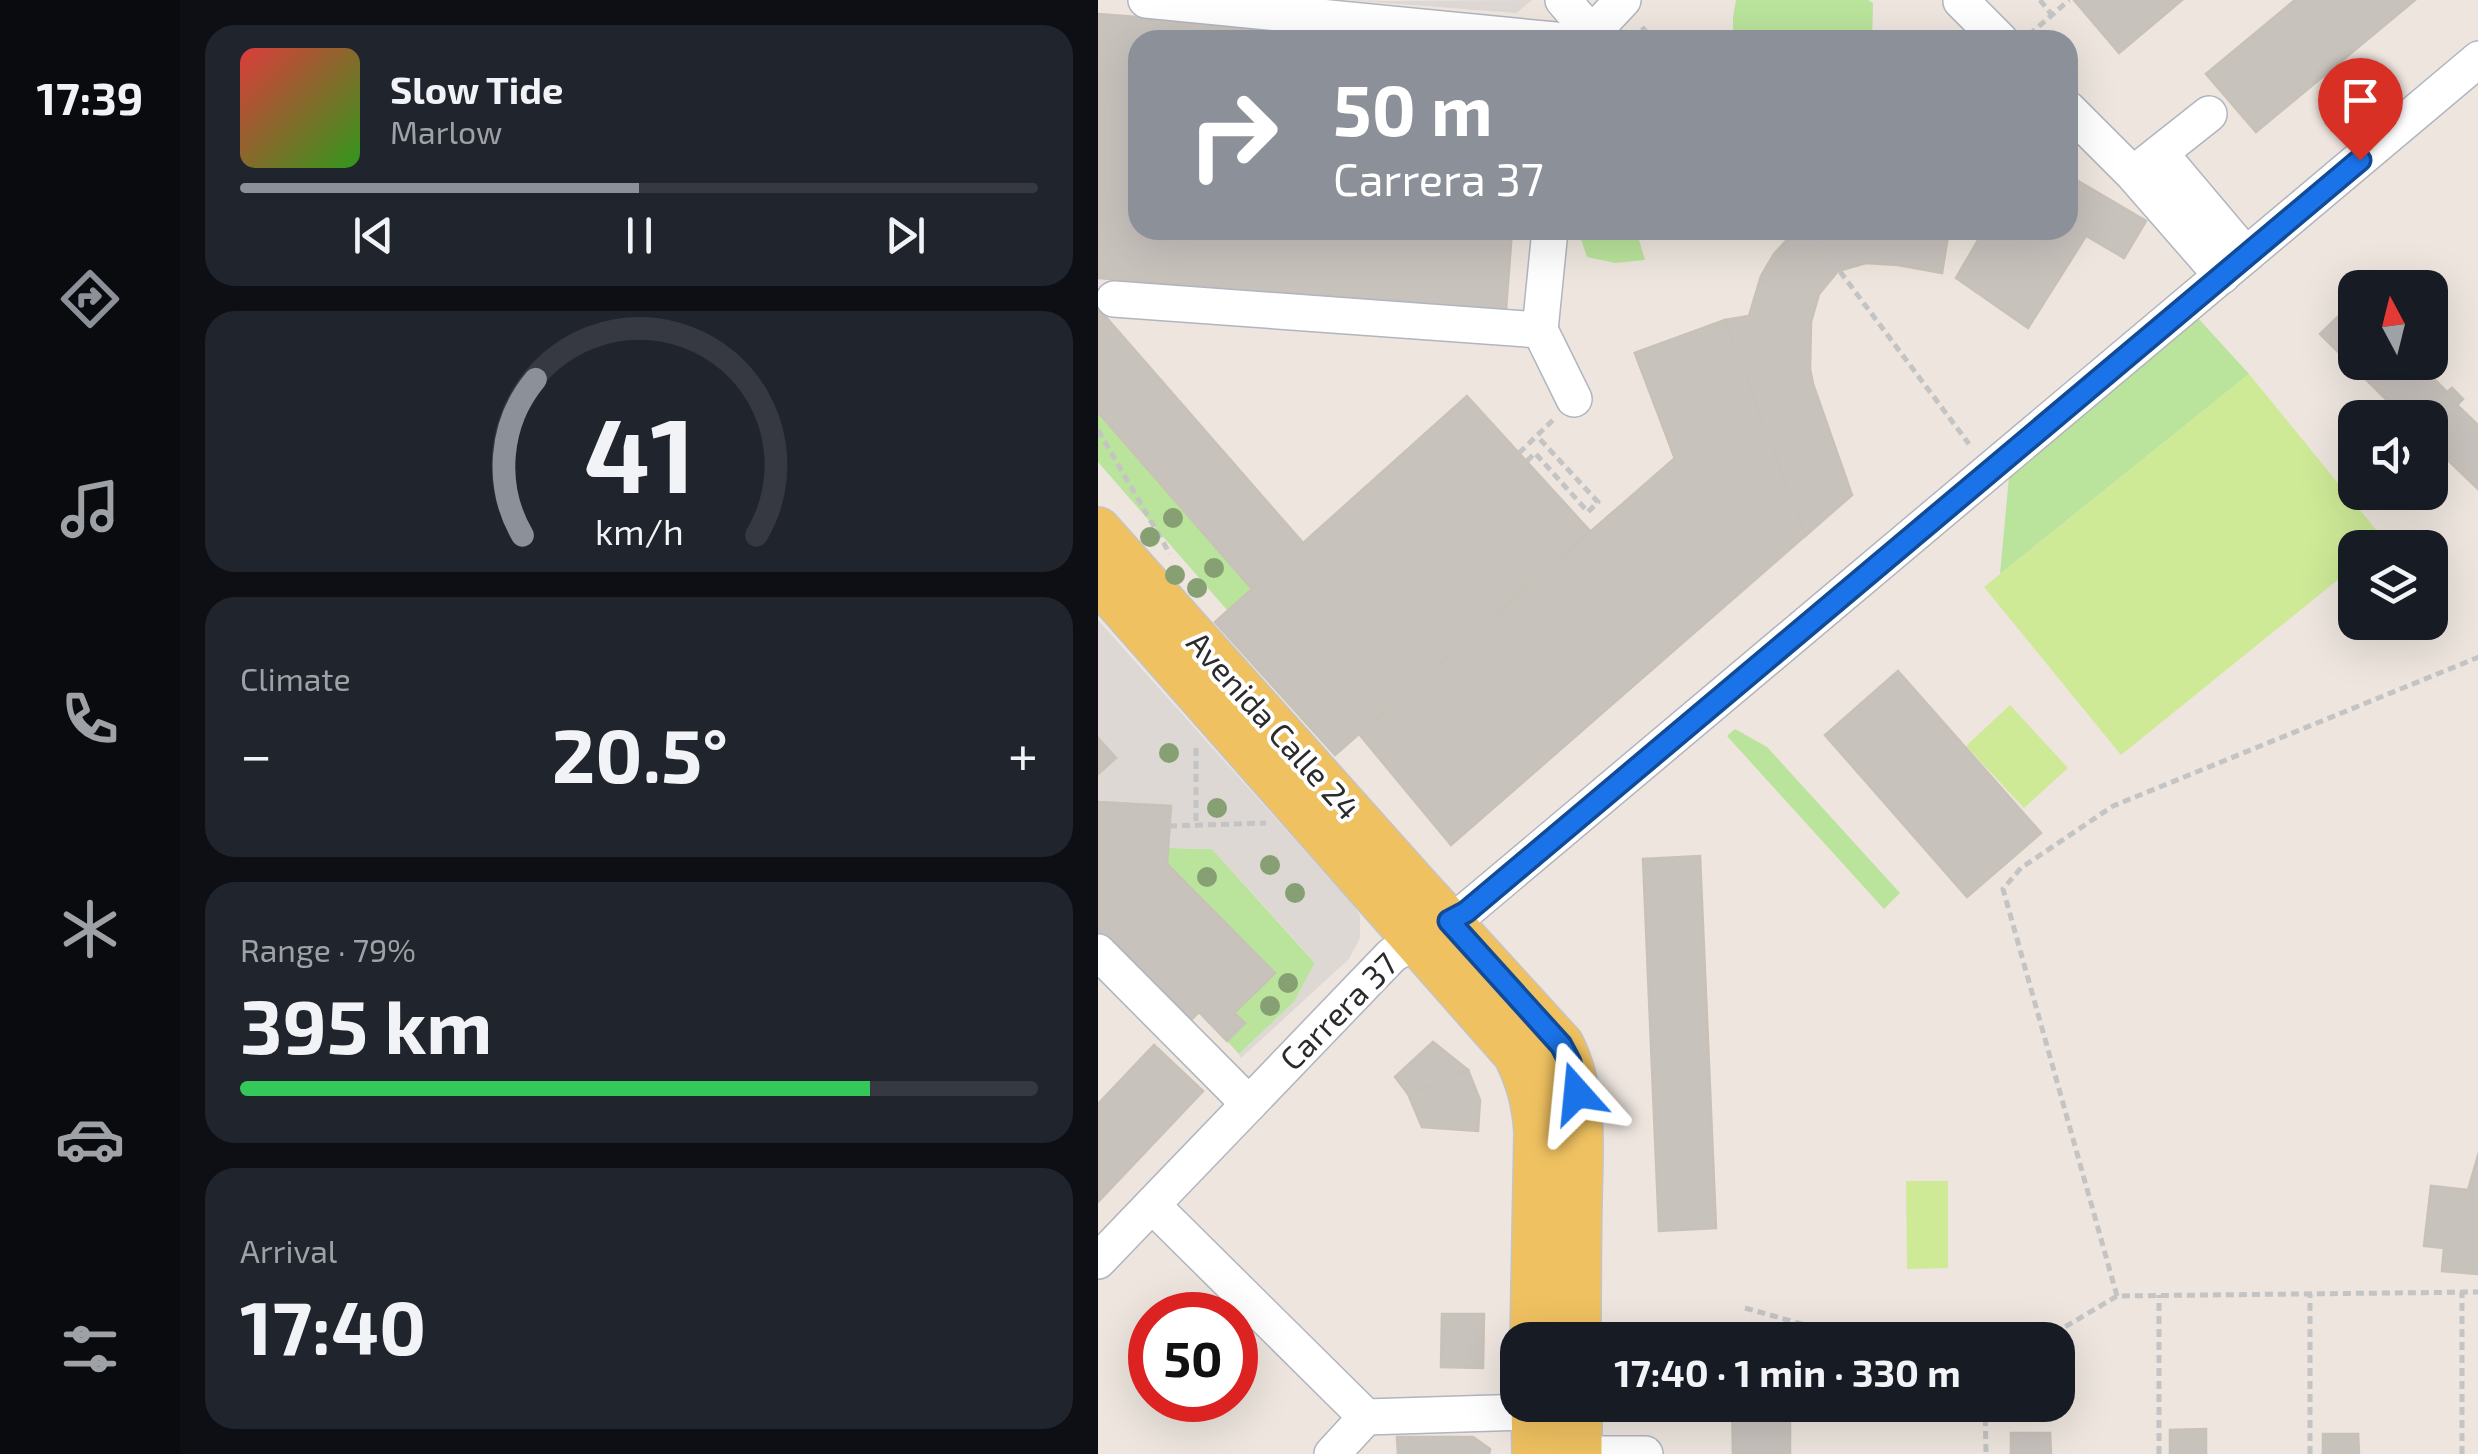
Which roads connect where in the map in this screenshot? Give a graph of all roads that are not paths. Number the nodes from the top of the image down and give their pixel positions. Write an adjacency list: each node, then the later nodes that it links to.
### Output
1 (1146, 0): 5 (street)
2 (1563, 0): 6 (street)
3 (1623, 0): 7 (street)
4 (1961, 0): 8 (street)
5 (1454, 30)
6 (1586, 30)
7 (1599, 30)
8 (1990, 30)
9 (2478, 59): 14 (street, Carrera 37)
10 (2209, 114): 12 (street)
11 (2078, 115): 12 (street)
12 (2146, 164): 14 (street)
13 (1549, 240): 16 (street)
14 (2234, 265): 20 (street, Carrera 37)
15 (1114, 299): 16 (street)
16 (1540, 330): 17 (street)
17 (1574, 399)
18 (1098, 530): 20 (main road, Avenida Calle 24)
19 (1098, 579): 20 (main road, Avenida Calle 24)
20 (1433, 931): 22 (street, Carrera 37); 25 (main road); 26 (main road)
21 (1098, 952): 22 (street)
22 (1249, 1104): 23 (street, Carrera 37)
23 (1152, 1205): 24 (street, Carrera 37); 27 (street)
24 (1098, 1261)
25 (1533, 1322)
26 (1578, 1322)
27 (1366, 1417): 29 (street); 30 (street)
28 (1579, 1423): 29 (street)
29 (1534, 1424)
30 (1332, 1454)
31 (1599, 1454): 32 (street)
32 (1644, 1454)

